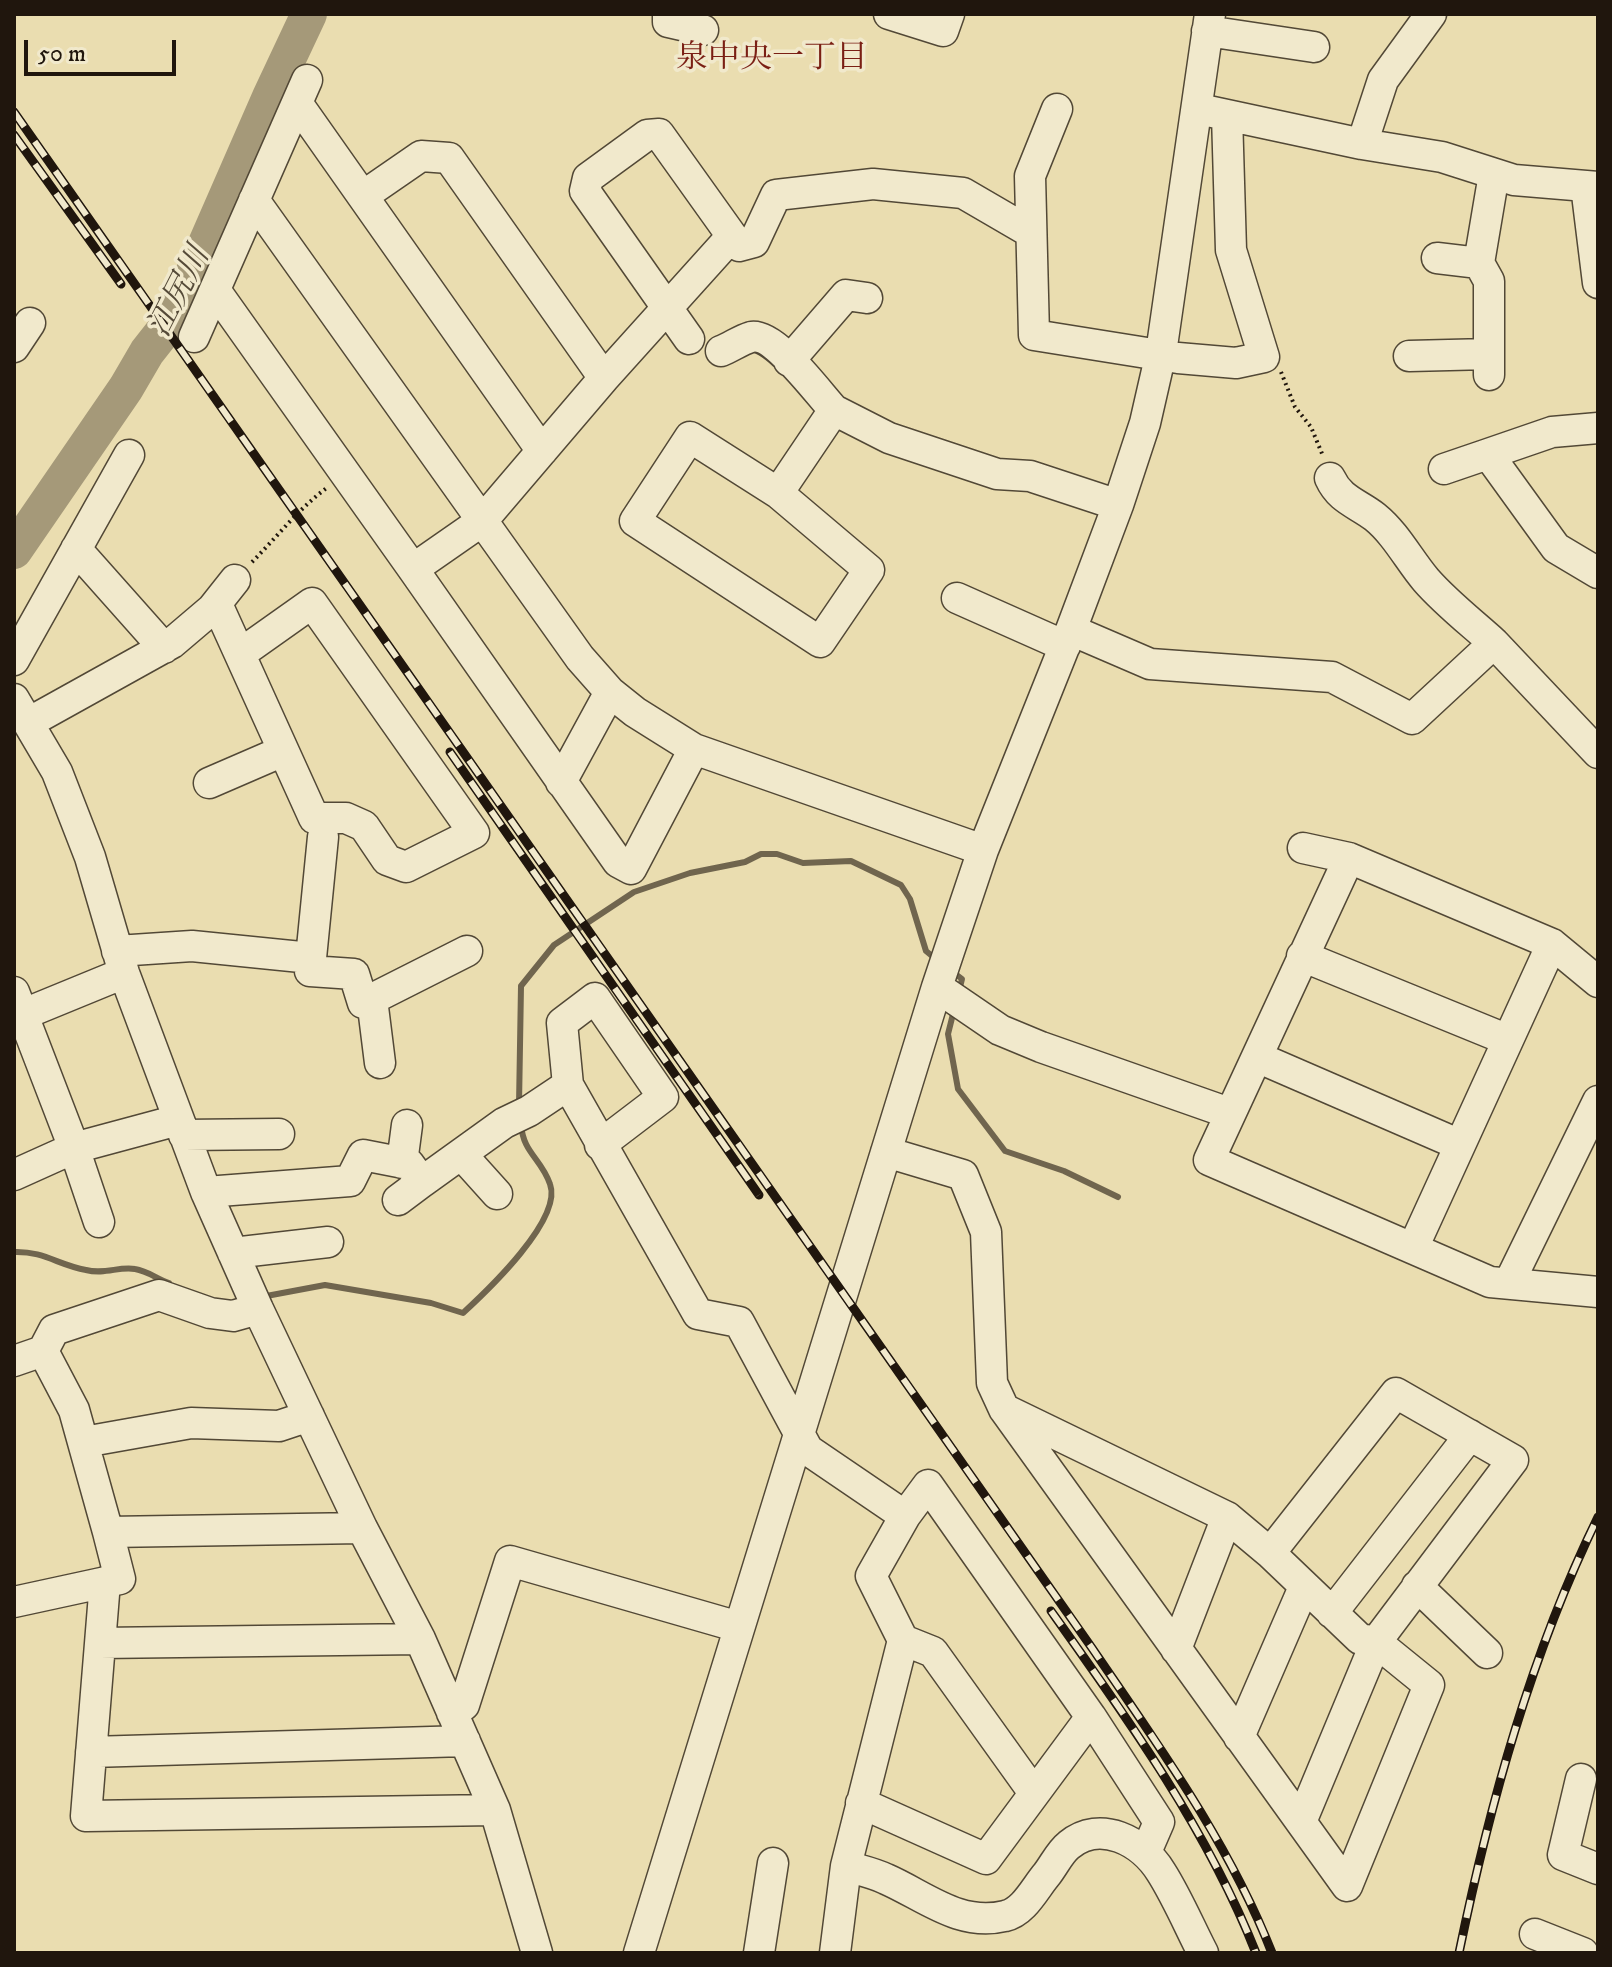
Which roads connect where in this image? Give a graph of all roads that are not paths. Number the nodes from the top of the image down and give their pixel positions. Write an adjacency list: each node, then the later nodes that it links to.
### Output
1 (668, 14): 6 (street)
2 (889, 14): 3 (street)
3 (949, 14)
4 (1431, 14): 11 (street)
5 (1209, 22): 7 (street); 8 (street)
6 (703, 30)
7 (1314, 47)
8 (1195, 108): 10 (street); 27 (street)
9 (1057, 109): 16 (street)
10 (1227, 115): 11 (street); 27 (street)
11 (1362, 144): 12 (street)
12 (1494, 174): 13 (street); 19 (street)
13 (1592, 186): 20 (street)
14 (363, 196): 15 (street); 30 (street); 33 (street)
15 (254, 200): 21 (street); 40 (street)
16 (1030, 232): 17 (street); 27 (street)
17 (731, 237): 23 (street); 23 (street)
18 (1437, 258): 19 (street)
19 (1479, 263): 28 (street)
20 (1598, 283)
21 (215, 290): 24 (street); 42 (street)
22 (867, 298): 29 (street)
23 (667, 309): 25 (street); 30 (street)
24 (194, 337)
25 (689, 339)
26 (721, 351): 29 (street)
27 (1161, 353): 39 (street)
28 (1409, 356)
29 (789, 361): 31 (street)
30 (604, 378): 33 (street)
31 (834, 410): 38 (street); 39 (street)
32 (1598, 428): 34 (street)
33 (542, 451): 40 (street)
34 (1488, 454): 36 (street); 43 (street)
35 (129, 455): 41 (street)
36 (1444, 469)
37 (1330, 478): 48 (street)
38 (778, 493): 38 (street)
39 (1118, 505): 47 (street)
40 (482, 521): 42 (street); 52 (street)
41 (76, 549): 49 (street); 51 (street)
42 (413, 569): 57 (street)
43 (1598, 573)
44 (235, 580): 46 (street)
45 (957, 598): 47 (street)
46 (217, 604): 49 (street); 50 (street)
47 (1068, 638): 48 (street); 61 (street)
48 (1494, 643): 54 (street)
49 (164, 648): 53 (street)
50 (240, 654): 56 (street); 56 (street)
51 (14, 660)
52 (610, 692): 55 (street); 57 (street)
53 (21, 711): 67 (street)
54 (1592, 737)
55 (694, 749): 57 (street); 61 (street)
56 (283, 751): 58 (street)
57 (561, 782)
58 (209, 783)
59 (323, 837): 66 (street)
60 (1303, 848): 62 (street)
61 (983, 850): 69 (street)
62 (1349, 858): 63 (street); 65 (street)
63 (1552, 944): 68 (street); 72 (street)
64 (467, 951): 70 (street)
65 (1302, 956): 72 (street); 73 (street)
66 (311, 958): 67 (street); 70 (street)
67 (120, 962): 71 (street); 79 (street)
68 (1598, 982)
69 (937, 987): 77 (street); 84 (street)
70 (372, 999): 74 (street)
71 (19, 1003): 83 (street)
72 (1508, 1040): 82 (street)
73 (1257, 1057): 77 (street); 82 (street)
74 (380, 1063)
75 (568, 1085): 81 (street); 81 (street); 85 (street)
76 (1598, 1101): 94 (street)
77 (1229, 1113): 92 (street)
78 (407, 1125): 87 (street)
79 (181, 1127): 80 (street); 83 (street); 88 (street)
80 (279, 1134)
81 (600, 1145): 101 (street)
82 (1460, 1145): 92 (street)
83 (74, 1148): 86 (street); 90 (street)
84 (886, 1152): 99 (street); 101 (street)
85 (461, 1154): 87 (street); 89 (street)
86 (14, 1175)
87 (407, 1181): 88 (street)
88 (206, 1192): 93 (street)
89 (497, 1194)
90 (99, 1222)
91 (328, 1242): 93 (street)
92 (1413, 1248): 94 (street)
93 (233, 1253): 96 (street)
94 (1509, 1283): 95 (street)
95 (1598, 1292)
96 (258, 1309): 97 (street); 100 (street)
97 (43, 1351): 98 (street); 103 (street)
98 (14, 1361)
99 (1004, 1409): 105 (street); 119 (street)
100 (309, 1416): 103 (street); 106 (street)
101 (798, 1435): 104 (street); 114 (street)
102 (1470, 1435): 108 (street); 110 (street); 113 (street)
103 (84, 1442): 107 (street)
104 (905, 1516): 116 (street); 122 (street)
105 (1227, 1517): 108 (street); 119 (street)
106 (362, 1528): 107 (street); 115 (street)
107 (108, 1532): 109 (street)
108 (1270, 1553): 111 (street)
109 (105, 1582): 112 (street); 118 (street)
110 (1417, 1586): 117 (street); 120 (street)
111 (1304, 1587): 113 (street); 123 (street)
112 (14, 1602)
113 (1332, 1613): 117 (street)
114 (739, 1627): 121 (street); 137 (street)
115 (420, 1639): 118 (street); 121 (street)
116 (903, 1640): 127 (street); 128 (street)
117 (1376, 1642): 130 (street); 130 (street)
118 (100, 1643): 125 (street)
119 (1176, 1649): 123 (street)
120 (1487, 1653)
121 (452, 1713): 124 (street)
122 (1091, 1717): 127 (street); 131 (street)
123 (1239, 1737): 130 (street)
124 (465, 1741): 125 (street); 129 (street)
125 (91, 1752): 129 (street)
126 (1581, 1779): 134 (street)
127 (1034, 1793): 128 (street)
128 (861, 1803): 133 (street)
129 (495, 1810): 136 (street)
130 (1301, 1822)
131 (1146, 1852): 133 (street); 140 (street)
132 (773, 1863): 138 (street)
133 (846, 1866): 139 (street)
134 (1598, 1869)
135 (1535, 1934): 141 (street)
136 (537, 1953)
137 (639, 1953)
138 (759, 1953)
139 (835, 1953)
140 (1203, 1953)
141 (1583, 1953)

